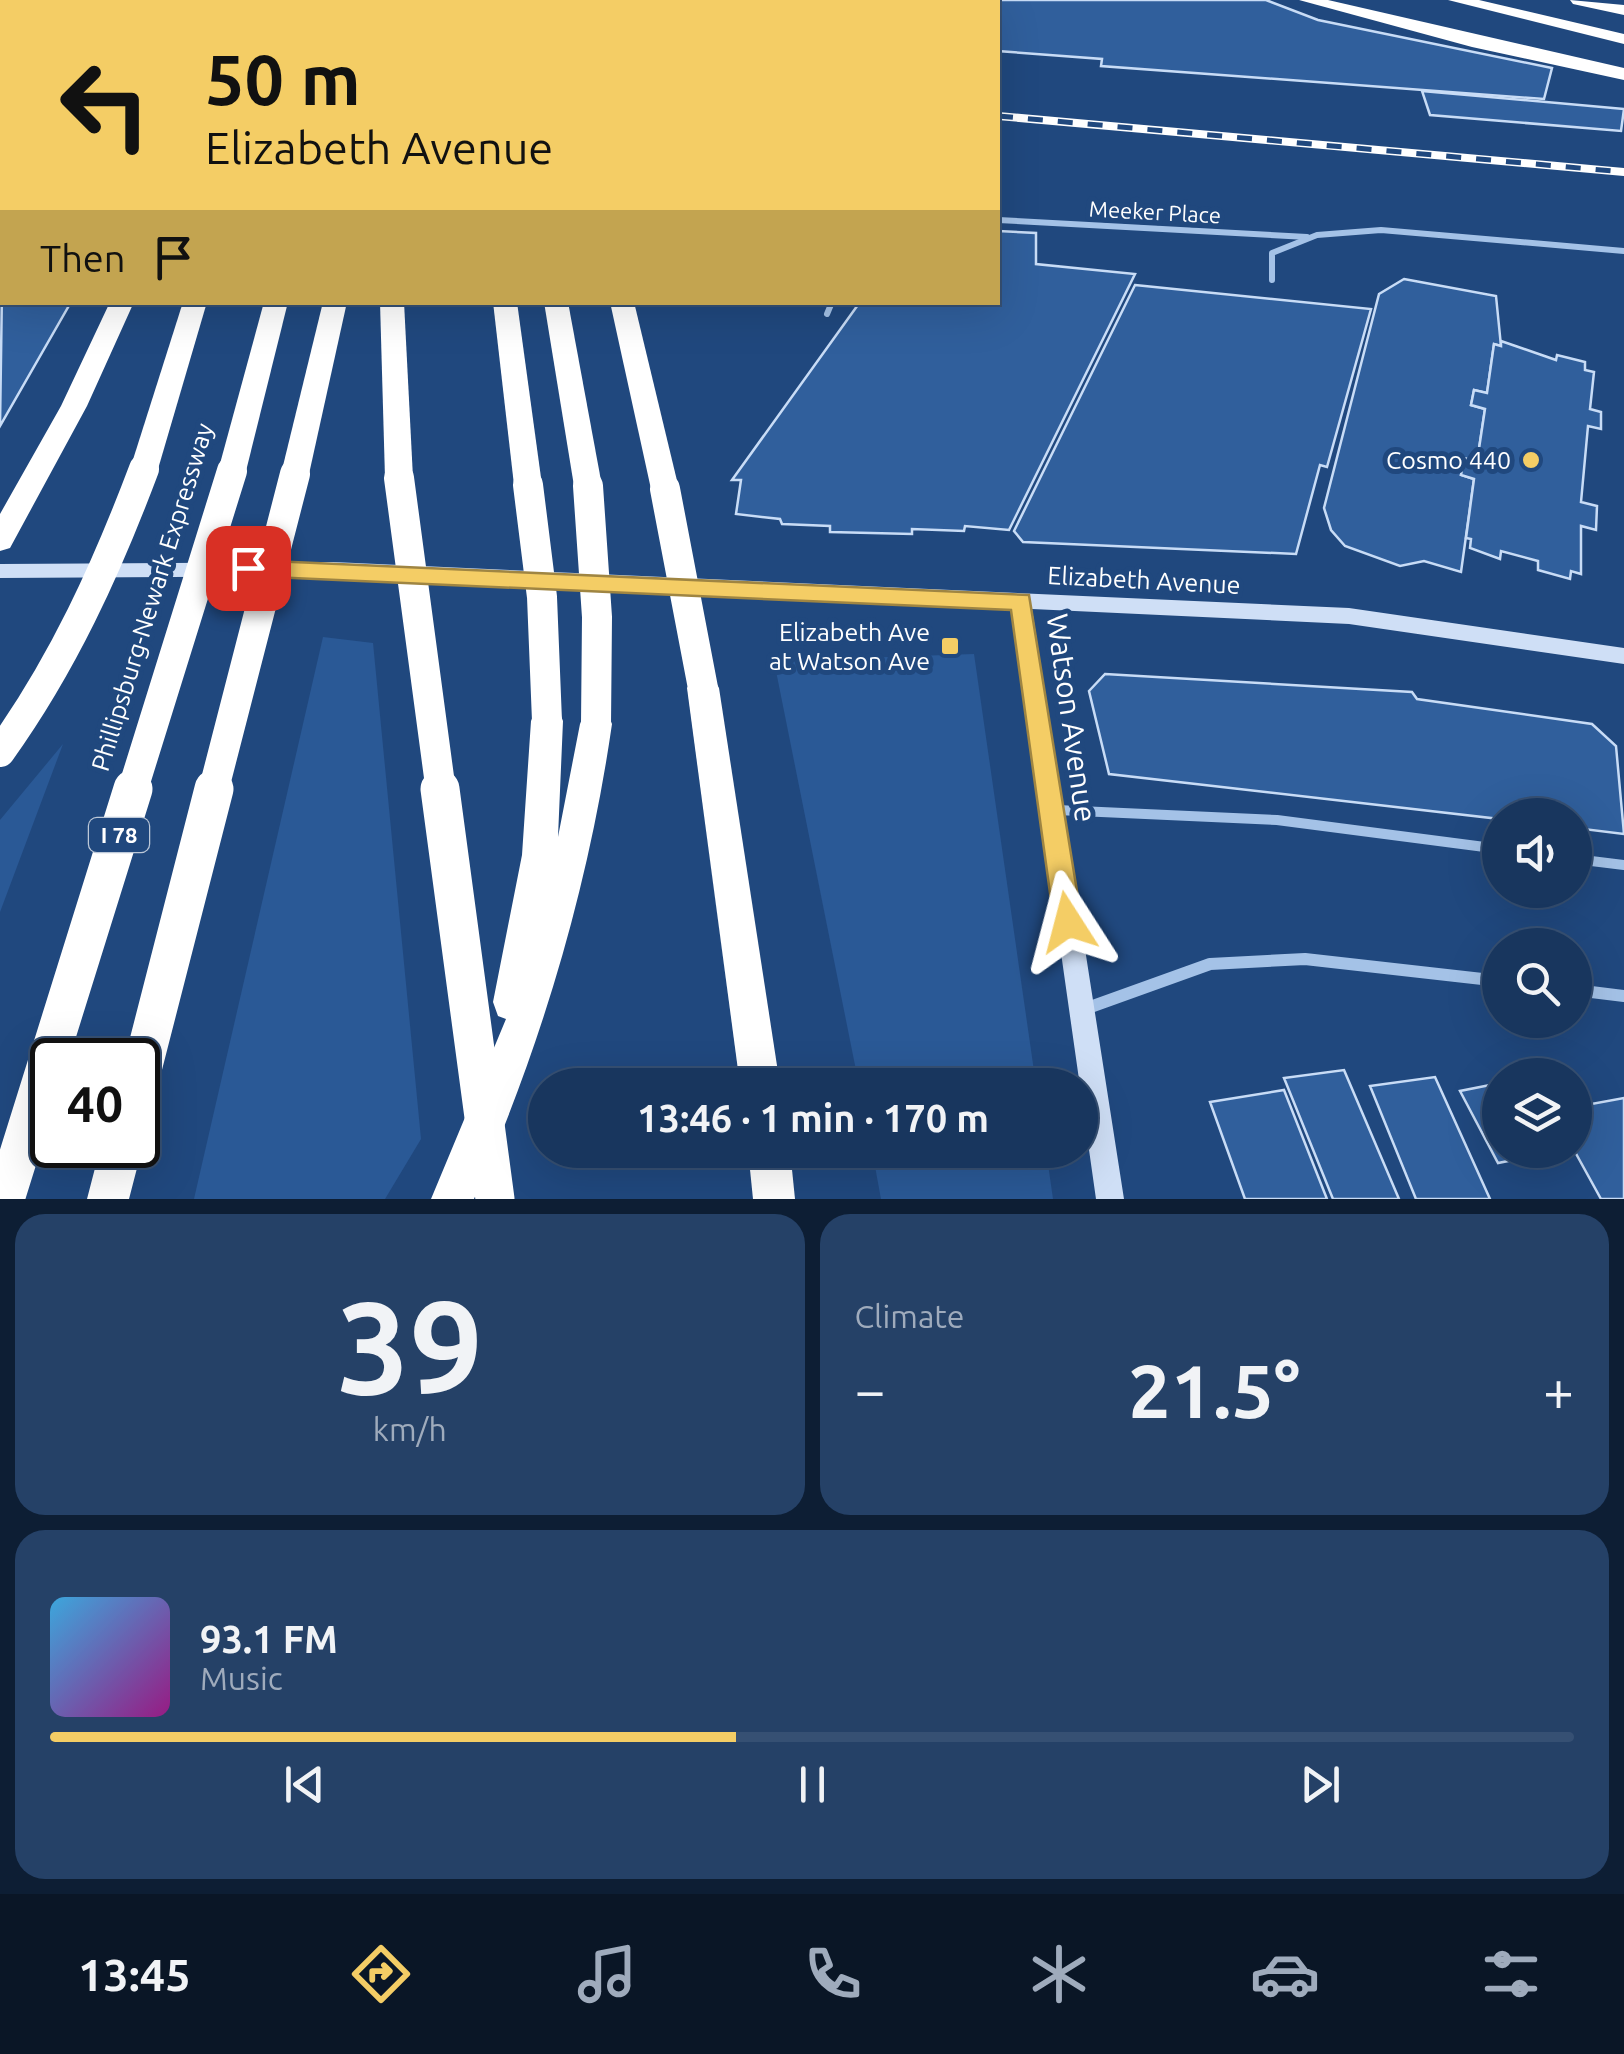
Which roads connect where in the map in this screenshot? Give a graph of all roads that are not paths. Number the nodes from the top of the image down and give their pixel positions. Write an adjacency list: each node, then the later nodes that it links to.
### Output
1 (1308, 0): 7 (highway)
2 (1388, 0): 7 (highway)
3 (1457, 0): 7 (highway)
4 (1584, 1): 5 (highway)
5 (1624, 10)
6 (1624, 39): 7 (highway)
7 (1586, 49): 8 (highway); 9 (highway)
8 (1624, 60)
9 (1624, 74)
10 (1000, 220): 11 (lane, Meeker Place)
11 (1312, 237): 12 (lane, Meeker Place); 13 (lane)
12 (1624, 251)
13 (1272, 280)
14 (121, 305): 24 (highway)
15 (194, 305): 28 (highway, bridge)
16 (275, 305): 42 (highway, Phillipsburg-Newark Expressway / I 78, bridge)
17 (334, 305): 37 (highway, bridge)
18 (392, 305): 41 (highway, bridge)
19 (505, 305): 41 (highway, bridge)
20 (557, 305): 41 (highway, bridge)
21 (623, 305): 38 (highway, bridge)
22 (831, 305): 23 (lane)
23 (827, 314)
24 (0, 540)
25 (0, 571): 26 (main road, Elizabeth Avenue)
26 (1021, 601): 27 (main road, Elizabeth Avenue); 29 (main road, Watson Avenue)
27 (1624, 656)
28 (0, 752)
29 (1051, 810): 30 (lane); 36 (main road, Watson Avenue)
30 (1482, 847)
31 (1592, 861): 32 (lane)
32 (1624, 865)
33 (1482, 979): 36 (street)
34 (1592, 992): 35 (street)
35 (1624, 996)
36 (1081, 1010): 45 (main road, Watson Avenue)
37 (150, 1038)
38 (758, 1068)
39 (116, 1168): 43 (highway)
40 (770, 1168): 44 (highway)
41 (471, 1189)
42 (5, 1199)
43 (108, 1199)
44 (774, 1199)
45 (1110, 1199)

